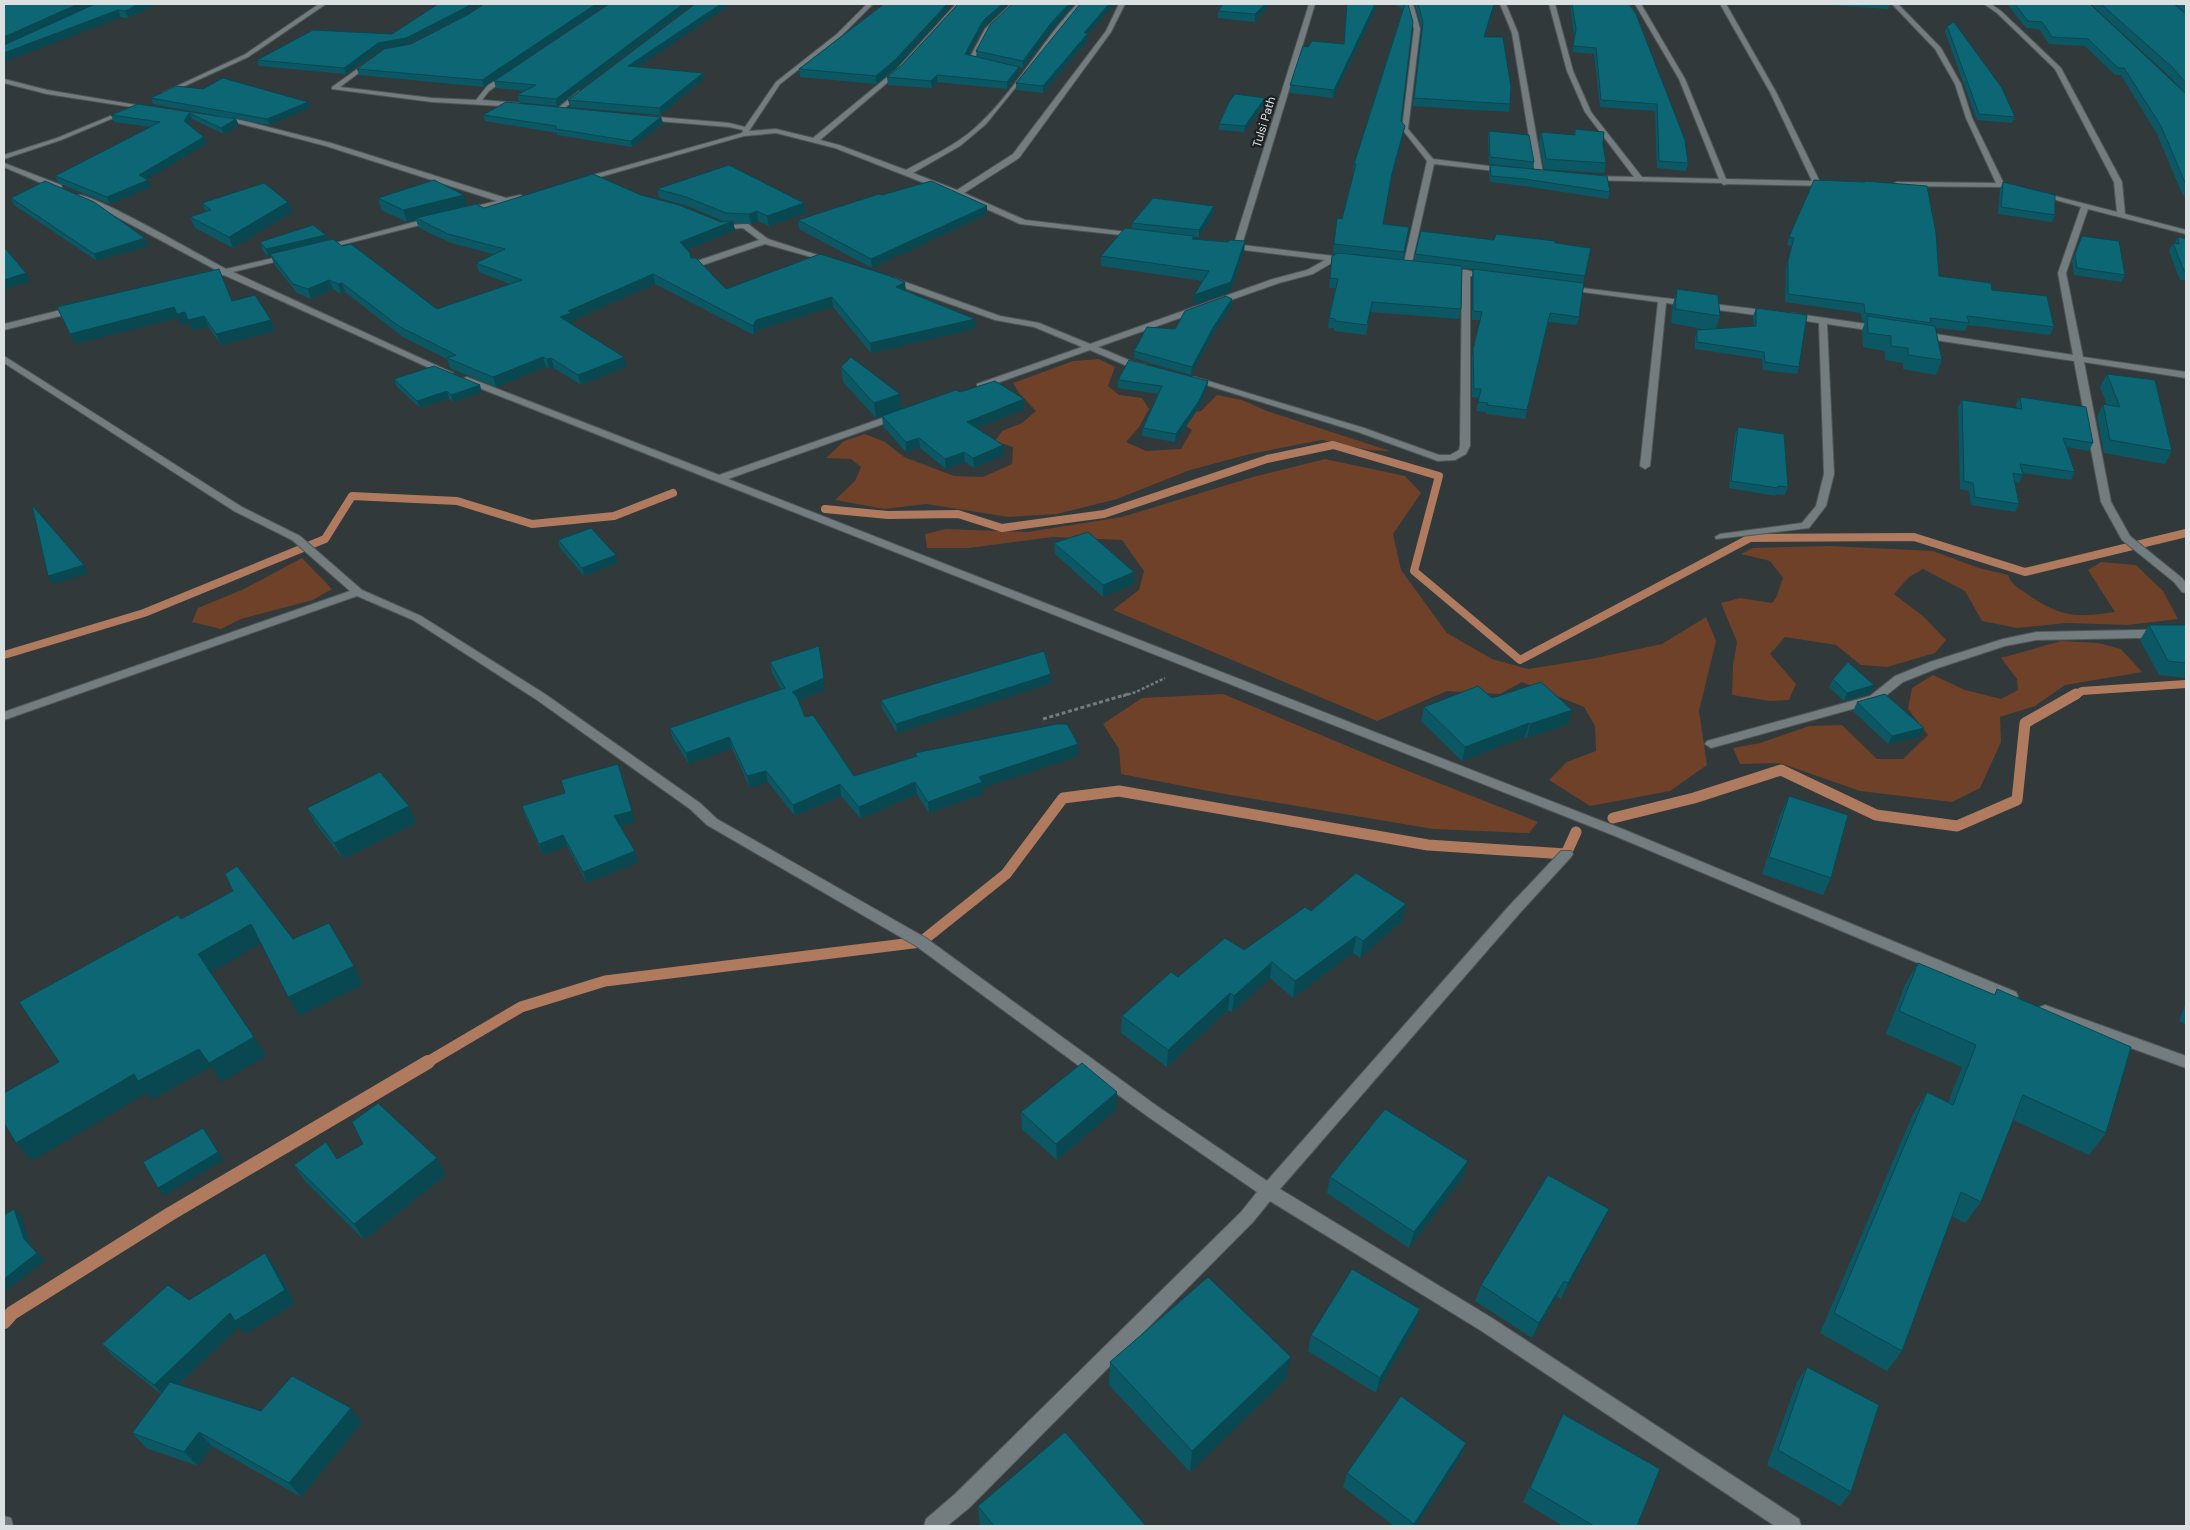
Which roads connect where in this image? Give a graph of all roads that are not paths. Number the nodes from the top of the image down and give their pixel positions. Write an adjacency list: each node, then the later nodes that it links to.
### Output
1 (324, 4): 22 (street)
2 (870, 4): 33 (street)
3 (958, 4): 34 (street)
4 (1014, 4): 16 (street)
5 (1080, 4): 19 (street)
6 (1122, 4): 53 (street)
7 (1312, 4): 65 (street, Tulsi Path)
8 (1410, 4): 36 (street)
9 (1503, 4): 41 (street)
10 (1552, 4): 45 (street)
11 (1638, 4): 48 (street)
12 (1723, 4): 49 (street)
13 (1895, 4): 52 (street)
14 (1987, 4): 58 (street)
15 (375, 58): 24 (street)
16 (988, 64)
17 (1016, 70): 19 (street)
18 (512, 72): 24 (street)
19 (1026, 72): 40 (street)
20 (4, 81): 25 (street)
21 (590, 84): 29 (street)
22 (156, 98)
23 (147, 102): 25 (street)
24 (478, 102): 26 (street)
25 (138, 106): 28 (street); 35 (street)
26 (530, 106)
27 (550, 108): 29 (street)
28 (158, 109)
29 (560, 109): 30 (street)
30 (572, 111)
31 (207, 115): 55 (street)
32 (641, 118): 33 (street)
33 (745, 132): 34 (street); 43 (street)
34 (815, 140): 40 (street)
35 (4, 157)
36 (1432, 161): 38 (street); 72 (street)
37 (4, 166): 74 (street)
38 (1510, 170)
39 (1529, 172): 41 (street)
40 (907, 173): 53 (street)
41 (1539, 173): 42 (street)
42 (1547, 174)
43 (593, 177): 46 (street); 47 (street)
44 (1582, 178): 45 (street)
45 (1640, 180): 48 (street)
46 (574, 182)
47 (609, 183)
48 (1724, 183): 49 (street)
49 (1817, 184): 50 (street)
50 (1837, 184)
51 (1885, 184): 52 (street)
52 (2002, 185): 56 (street)
53 (958, 193): 62 (street)
54 (526, 195): 55 (street)
55 (507, 201): 57 (street)
56 (2085, 206): 58 (street); 87 (street)
57 (460, 213)
58 (2121, 216): 61 (street)
59 (441, 217): 66 (street)
60 (712, 220): 63 (street)
61 (2186, 232)
62 (1140, 236)
63 (765, 241): 70 (street); 71 (street)
64 (1218, 245): 65 (street)
65 (1237, 247): 68 (street)
66 (310, 250)
67 (300, 253): 74 (street)
68 (1334, 258): 69 (street); 86 (street)
69 (1361, 262)
70 (697, 264)
71 (841, 264)
72 (1416, 268)
73 (1436, 270): 75 (street)
74 (224, 271): 78 (street); 95 (street)
75 (1466, 272): 77 (street); 91 (street)
76 (879, 276): 86 (street)
77 (1501, 278)
78 (196, 279)
79 (1555, 286): 80 (street)
80 (1662, 300): 82 (street); 94 (street)
81 (90, 305): 83 (street)
82 (1823, 320): 84 (street); 96 (street)
83 (4, 327)
84 (1892, 330)
85 (1912, 333): 87 (street)
86 (1090, 347): 89 (street); 92 (street)
87 (2079, 358): 90 (street); 97 (street)
88 (4, 359): 99 (street)
89 (1153, 369)
90 (2186, 375)
91 (1187, 378)
92 (969, 390)
93 (904, 413): 95 (street)
94 (1645, 466)
95 (718, 479): 104 (street)
96 (1720, 537)
97 (2182, 580): 98 (street)
98 (2186, 590)
99 (358, 592): 101 (street); 105 (street)
100 (2186, 633): 102 (street)
101 (4, 716)
102 (1711, 744)
103 (1566, 854): 105 (street)
104 (2186, 1062)
105 (1268, 1190): 106 (street); 107 (street)
106 (934, 1526)
107 (1792, 1526)

